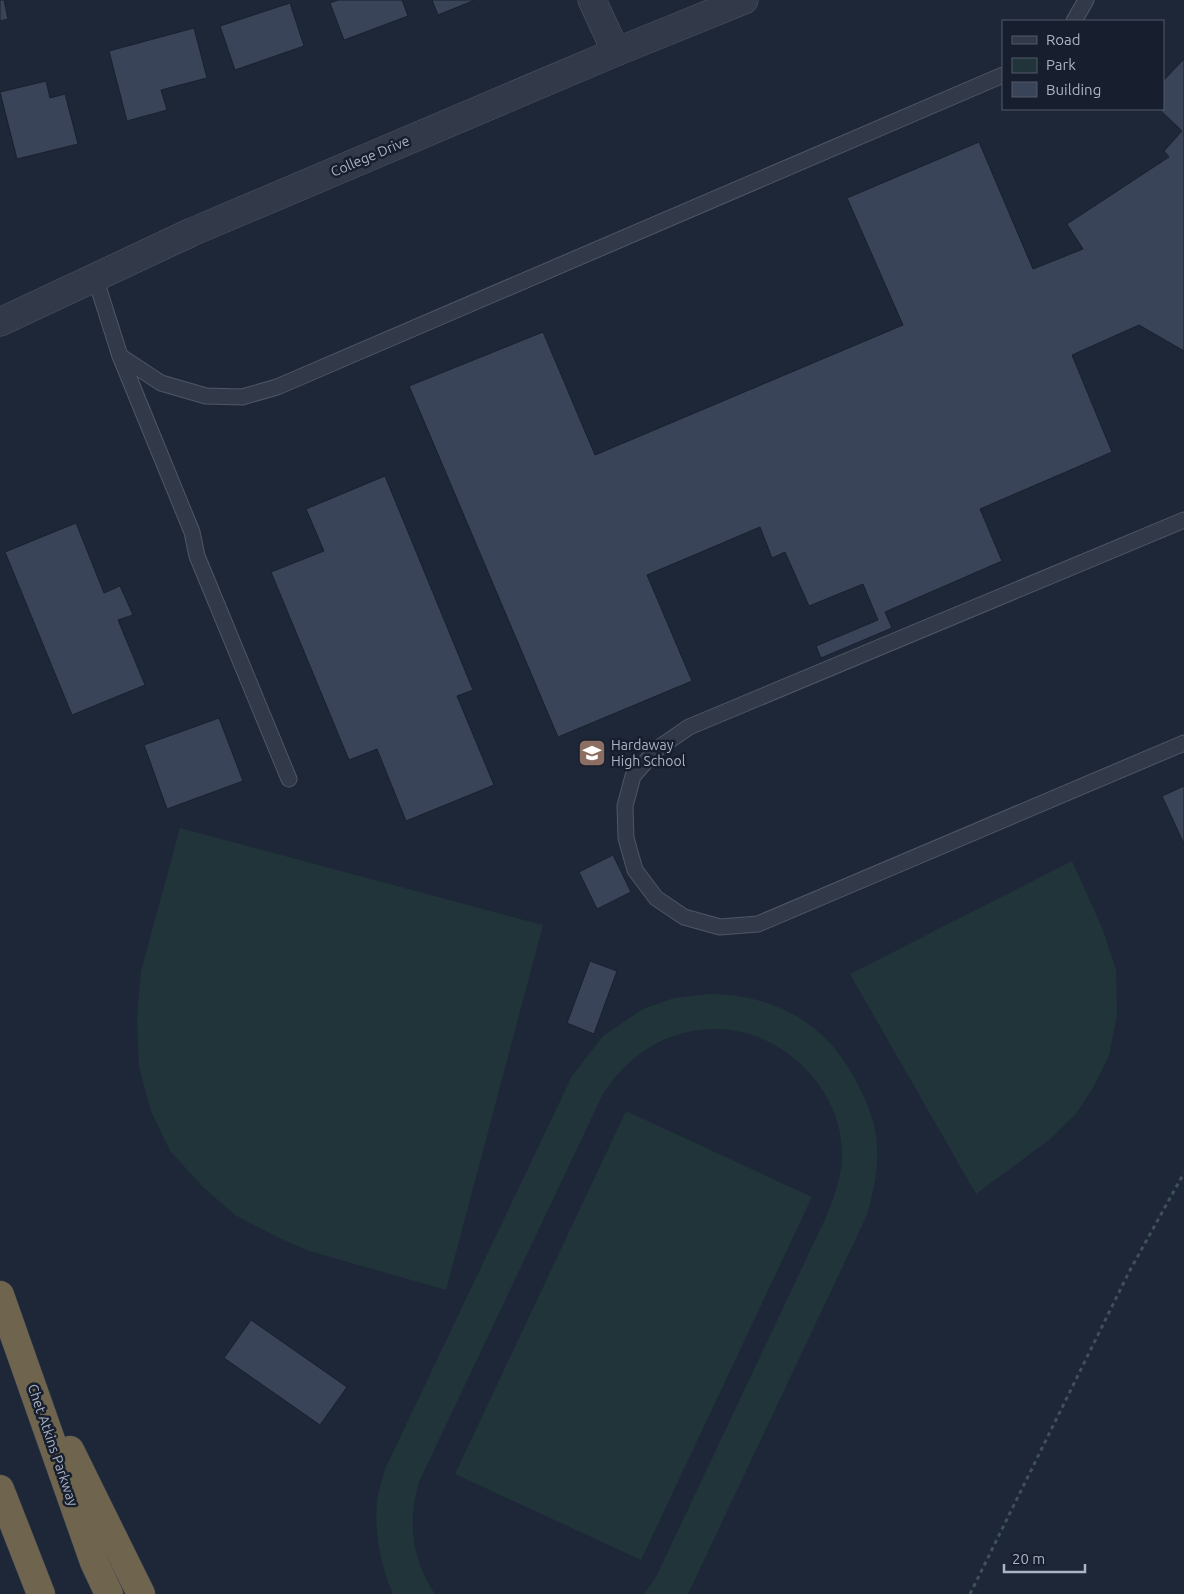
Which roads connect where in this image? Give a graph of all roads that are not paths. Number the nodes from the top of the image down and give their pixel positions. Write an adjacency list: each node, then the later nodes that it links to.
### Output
1 (592, 0): 5 (street)
2 (744, 0): 5 (street, College Drive)
3 (1086, 0): 4 (lane)
4 (1075, 20)
5 (616, 52): 7 (street, College Drive)
6 (1002, 75): 9 (lane)
7 (95, 277): 8 (street, College Drive); 9 (lane)
8 (0, 322)
9 (120, 356): 12 (lane)
10 (1184, 520): 11 (lane)
11 (1184, 743)
12 (289, 779)
13 (0, 1295): 14 (highway, Chet Atkins Parkway)
14 (16, 1341): 17 (highway, Chet Atkins Parkway); 18 (highway)
15 (0, 1489): 16 (highway)
16 (41, 1594)
17 (109, 1594)
18 (142, 1594)

